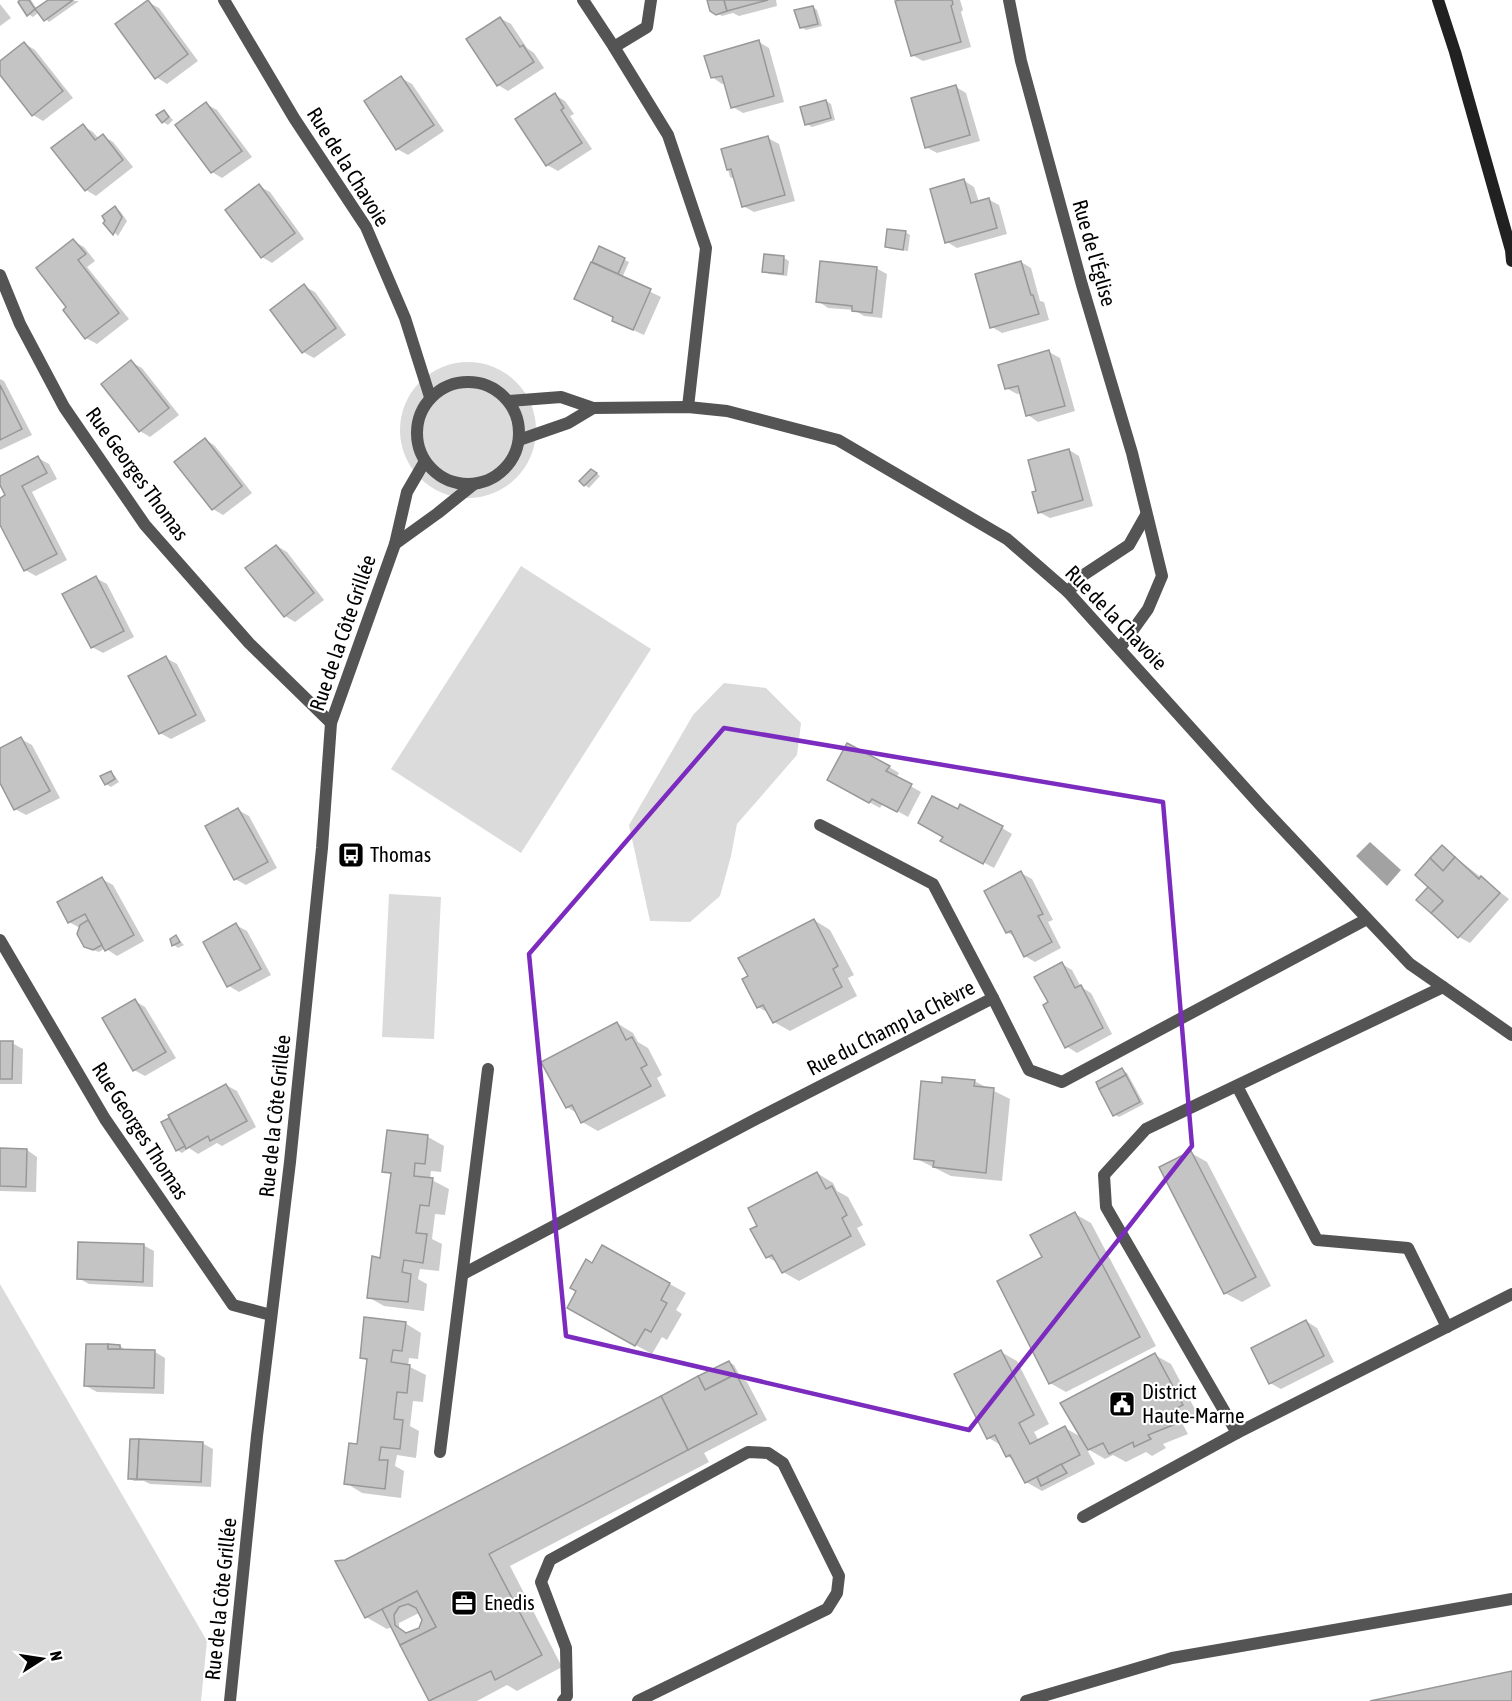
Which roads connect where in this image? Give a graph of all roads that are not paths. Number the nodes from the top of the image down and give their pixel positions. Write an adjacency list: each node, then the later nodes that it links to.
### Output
1 (224, 0): 9 (street, Rue de la Chavoie)
2 (583, 0): 6 (street)
3 (651, 0): 6 (street)
4 (1009, 0): 16 (street, Rue de l'Église)
5 (1438, 0): 7 (street)
6 (614, 47): 11 (street)
7 (1512, 261)
8 (0, 275): 20 (street, Rue Georges Thomas)
9 (430, 397): 10 (street); 14 (street)
10 (509, 401): 12 (street, Rue de la Chavoie); 13 (street)
11 (688, 407): 12 (street, Rue de la Chavoie); 18 (street, Rue de la Chavoie)
12 (592, 408): 13 (street)
13 (519, 440): 15 (street)
14 (425, 461): 15 (street); 17 (street, Rue de la Côte Grillée)
15 (474, 484): 17 (street, Rue de la Côte Grillée)
16 (1146, 514): 18 (street); 19 (street, Rue de l'Église)
17 (395, 544): 20 (street, Rue de la Côte Grillée)
18 (1068, 592): 19 (street, Rue de la Chavoie)
19 (1120, 648): 22 (street, Rue de la Chavoie)
20 (331, 723): 31 (street, Rue de la Côte Grillée)
21 (820, 825): 25 (street)
22 (1367, 919): 24 (street, Rue de la Chavoie); 25 (street, Rue du Champ la Chèvre)
23 (0, 940): 31 (street, Rue Georges Thomas)
24 (1443, 987): 26 (street, Rue de la Chavoie); 28 (street)
25 (993, 998): 29 (street, Rue du Champ la Chèvre)
26 (1512, 1035)
27 (488, 1069): 29 (street)
28 (1237, 1086): 32 (street); 33 (street)
29 (463, 1274): 34 (street)
30 (1512, 1294): 32 (street)
31 (272, 1315): 37 (street, Rue de la Côte Grillée)
32 (1447, 1327): 33 (street)
33 (1237, 1433): 35 (street)
34 (440, 1452)
35 (1083, 1517)
36 (1512, 1599): 40 (street)
37 (230, 1701)
38 (564, 1701): 39 (street)
39 (638, 1701)
40 (1026, 1701)

